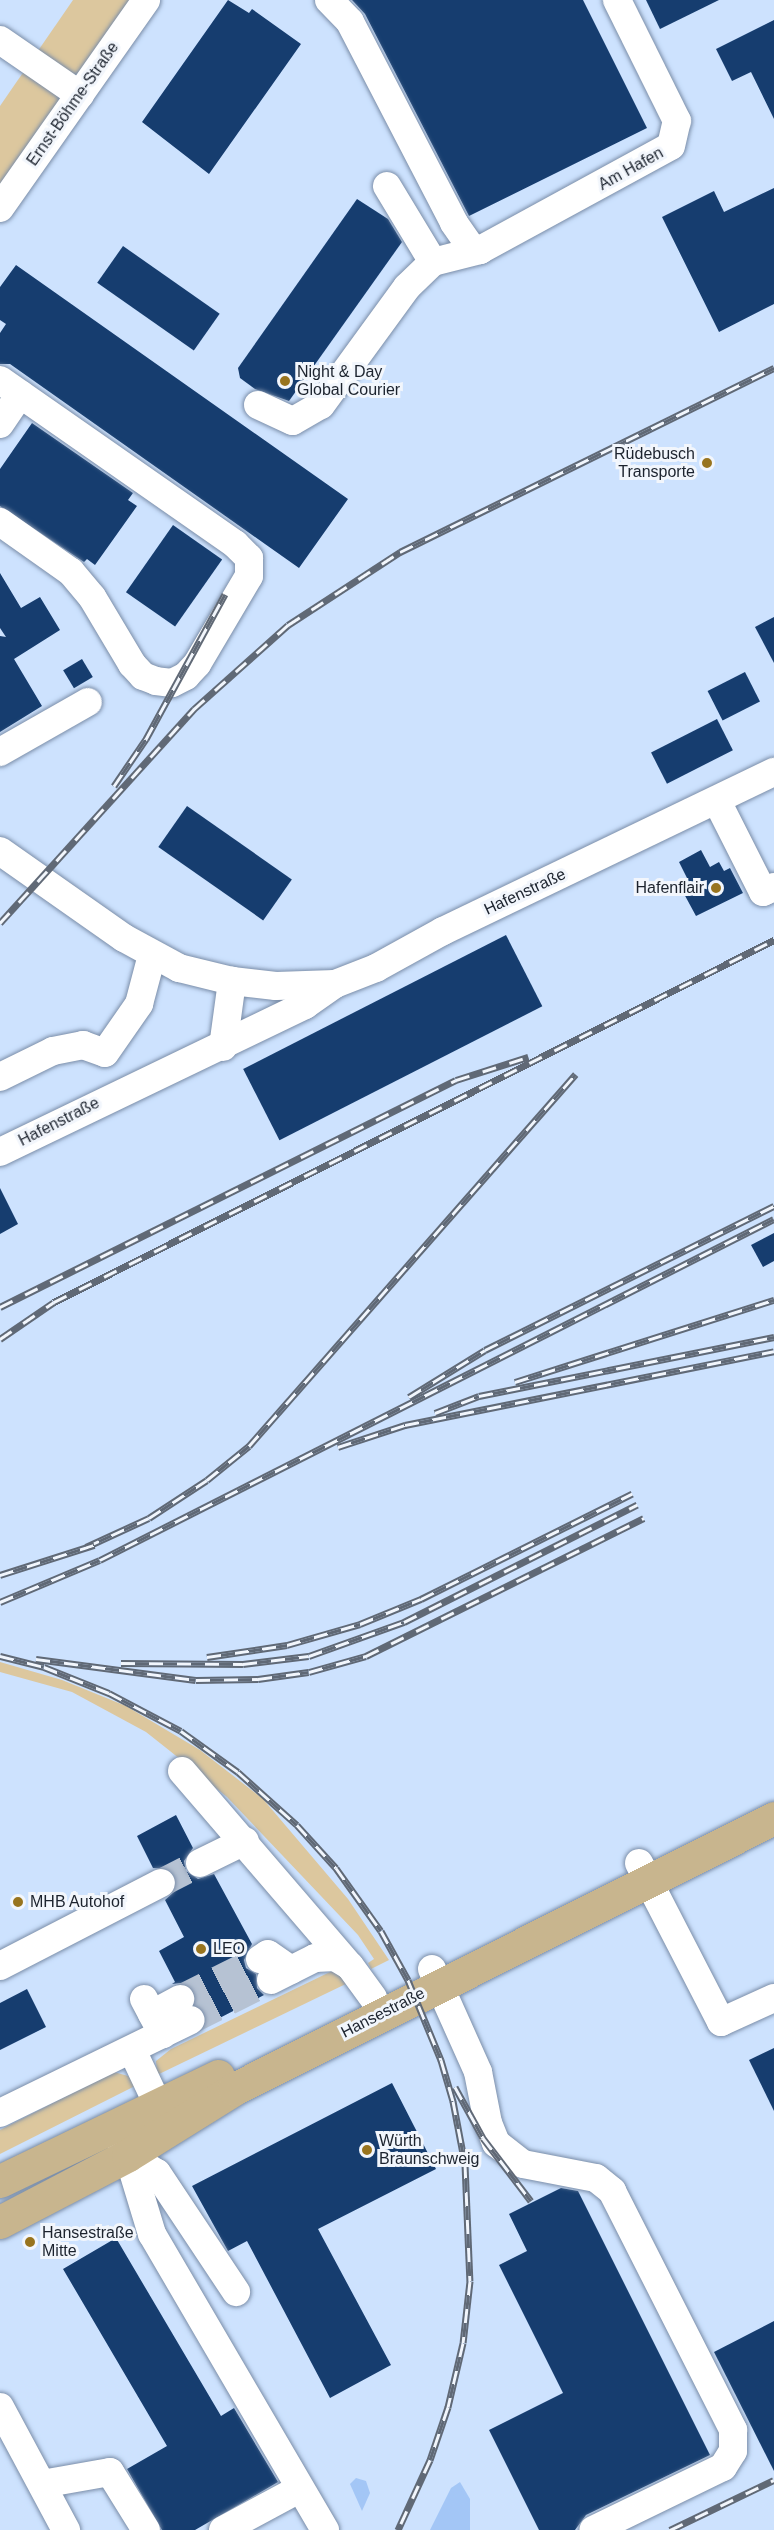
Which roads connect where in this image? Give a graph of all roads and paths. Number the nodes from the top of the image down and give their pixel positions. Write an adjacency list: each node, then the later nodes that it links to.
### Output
1 (146, 0): 5 (street, Ernst-Böhme-Straße)
2 (329, 0): 8 (street)
3 (617, 0): 8 (street, Am Hafen)
4 (0, 40): 5 (street)
5 (80, 95): 7 (street, Ernst-Böhme-Straße)
6 (387, 186): 9 (street)
7 (0, 208)
8 (480, 250): 9 (street)
9 (434, 262): 11 (street)
10 (10, 387): 12 (street); 13 (street)
11 (258, 405)
12 (0, 424)
13 (0, 522)
14 (88, 702): 15 (street)
15 (0, 752)
16 (774, 772): 17 (street, Hafenstraße)
17 (717, 801): 19 (street); 22 (street, Hafenstraße)
18 (0, 851): 20 (street, Hafenstraße)
19 (774, 887)
20 (152, 955): 21 (street, Hafenstraße); 24 (street)
21 (232, 981): 22 (street, Hafenstraße); 23 (street)
22 (335, 984): 23 (street, Hafenstraße)
23 (223, 1047): 26 (street, Hafenstraße)
24 (105, 1053): 25 (street); 26 (street, Hafenstraße)
25 (0, 1077)
26 (119, 1092): 27 (street, Hafenstraße)
27 (0, 1152)
28 (182, 1771): 31 (street)
29 (774, 1796): 33 (main road, Hansestraße)
30 (774, 1818): 33 (main road, Hansestraße)
31 (245, 1841): 32 (street); 36 (street)
32 (200, 1863)
33 (644, 1872): 38 (main road, Hansestraße); 40 (street)
34 (161, 1883): 35 (street)
35 (0, 1966)
36 (350, 1966): 37 (street); 39 (street)
37 (274, 1969)
38 (435, 1977): 39 (main road, Hansestraße); 44 (main road, Hansestraße); 56 (street)
39 (373, 1998): 44 (main road, Hansestraße)
40 (774, 1998)
41 (185, 2010): 42 (street)
42 (132, 2050): 43 (street); 44 (street)
43 (0, 2113)
44 (163, 2117): 45 (main road, Hansestraße)
45 (121, 2141): 46 (main road, Hansestraße); 47 (main road, Hansestraße); 48 (street); 51 (street)
46 (0, 2181)
47 (0, 2222)
48 (236, 2292)
49 (2, 2415): 50 (street)
50 (42, 2484): 52 (street); 53 (street)
51 (298, 2489): 54 (street); 55 (street)
52 (66, 2530)
53 (146, 2530)
54 (223, 2530)
55 (326, 2530)
56 (593, 2530)

